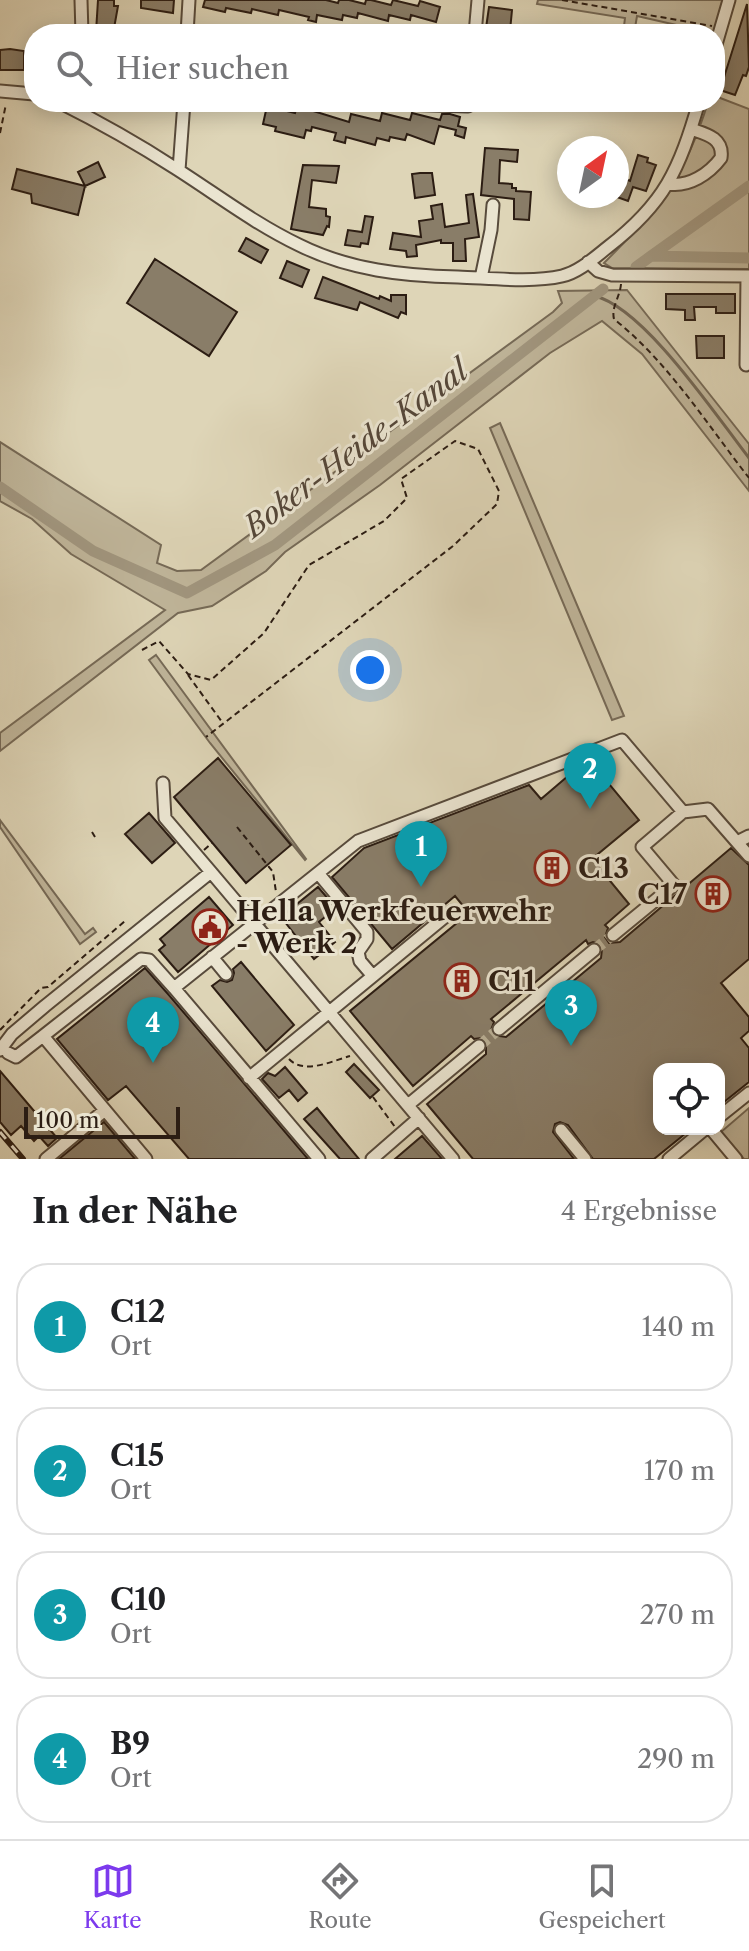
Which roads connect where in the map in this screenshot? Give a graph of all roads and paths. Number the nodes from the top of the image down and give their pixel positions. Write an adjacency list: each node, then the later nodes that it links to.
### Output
1 (81, 0): 6 (street)
2 (189, 0): 7 (street)
3 (478, 0): 8 (street)
4 (562, 0): 9 (path)
5 (729, 0): 10 (street)
6 (82, 24)
7 (188, 24)
8 (476, 24)
9 (698, 24)
10 (722, 24)
11 (4, 91): 12 (street); 17 (path)
12 (24, 93)
13 (79, 112): 18 (street)
14 (183, 112): 18 (street)
15 (696, 112): 16 (street)
16 (691, 129): 19 (street); 19 (street)
17 (0, 133)
18 (179, 170): 23 (street)
19 (669, 184): 21 (street)
20 (493, 205): 23 (street)
21 (588, 262): 22 (street); 23 (street)
22 (748, 276): 25 (street)
23 (481, 278)
24 (619, 295): 26 (path)
25 (746, 365)
26 (749, 478)
27 (142, 650): 28 (path)
28 (188, 674): 29 (path); 29 (path)
29 (224, 723): 30 (path)
30 (206, 737)
31 (163, 783): 39 (street)
32 (683, 812): 37 (street); 40 (street); 45 (street)
33 (237, 827): 41 (path)
34 (92, 832): 36 (path)
35 (749, 836): 37 (street)
36 (95, 837)
37 (737, 842): 38 (street)
38 (749, 856)
39 (211, 872): 44 (street); 57 (street)
40 (318, 873): 41 (street); 49 (street)
41 (277, 905): 44 (street)
42 (452, 911): 49 (street)
43 (125, 921): 53 (path)
44 (254, 924): 47 (street); 51 (street)
45 (613, 935)
46 (594, 950): 52 (street)
47 (212, 957): 48 (street); 50 (street)
48 (226, 974)
49 (372, 975): 51 (street)
50 (174, 988): 54 (street); 59 (street)
51 (328, 1011): 55 (street); 58 (street)
52 (499, 1029)
53 (0, 1030)
54 (43, 1036): 57 (street); 63 (street)
55 (283, 1045): 58 (path); 59 (street)
56 (479, 1046): 62 (street)
57 (4, 1052)
58 (363, 1053): 62 (street)
59 (249, 1078): 72 (street)
60 (749, 1093): 64 (street)
61 (373, 1097): 67 (path)
62 (408, 1105): 65 (street)
63 (105, 1110): 70 (street); 71 (street)
64 (725, 1112)
65 (419, 1118): 67 (street); 74 (street)
66 (561, 1130): 75 (street)
67 (400, 1134): 73 (street)
68 (698, 1135): 76 (street)
69 (716, 1135): 77 (street)
70 (46, 1159)
71 (146, 1159)
72 (319, 1159)
73 (372, 1159)
74 (453, 1159)
75 (585, 1159)
76 (669, 1159)
77 (736, 1159)

